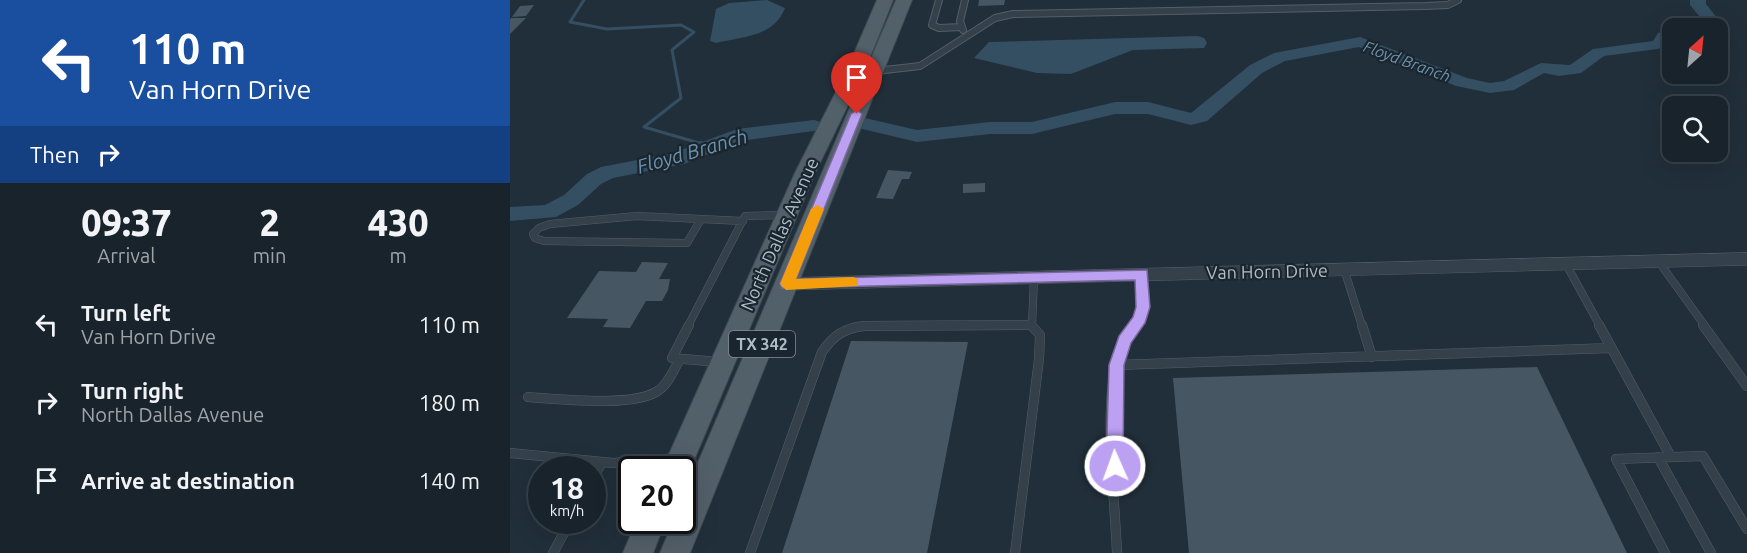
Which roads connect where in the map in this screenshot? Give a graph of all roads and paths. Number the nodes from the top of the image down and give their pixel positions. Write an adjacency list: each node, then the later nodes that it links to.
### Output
1 (885, 0): 8 (main road, North Dallas Avenue / TX 342)
2 (904, 0): 8 (main road, North Dallas Avenue / TX 342)
3 (939, 0): 6 (lane)
4 (964, 0): 6 (lane)
5 (1458, 0): 7 (lane)
6 (962, 27): 7 (lane)
7 (970, 33): 8 (lane)
8 (865, 71): 9 (main road, North Dallas Avenue / TX 342); 18 (main road, North Dallas Avenue / TX 342)
9 (787, 215): 11 (lane); 23 (main road, North Dallas Avenue / TX 342)
10 (702, 218): 10 (lane); 11 (lane)
11 (743, 221): 22 (lane)
12 (1747, 259): 13 (street, Van Horn Drive)
13 (1659, 262): 14 (street, Van Horn Drive); 25 (lane)
14 (1566, 264): 15 (street, Van Horn Drive); 20 (lane)
15 (1344, 269): 16 (street, Van Horn Drive); 21 (lane)
16 (1142, 274): 17 (street, Van Horn Drive); 24 (lane)
17 (1034, 277): 18 (street, Van Horn Drive); 19 (lane)
18 (786, 284): 37 (main road, North Dallas Avenue / TX 342)
19 (1031, 325): 38 (lane); 39 (lane)
20 (1611, 348): 21 (lane); 31 (lane)
21 (1372, 357): 24 (lane)
22 (680, 359): 23 (lane); 26 (lane)
23 (723, 363): 29 (main road, North Dallas Avenue / TX 342)
24 (1116, 365): 40 (lane)
25 (1747, 386)
26 (528, 397)
27 (510, 453): 28 (lane)
28 (541, 456)
29 (681, 456)
30 (1658, 457): 31 (lane); 41 (lane); 42 (lane)
31 (1671, 457): 32 (lane)
32 (1747, 529)
33 (563, 534): 35 (lane)
34 (646, 534): 36 (main road)
35 (553, 553)
36 (638, 553)
37 (675, 553)
38 (750, 553)
39 (1015, 553)
40 (1117, 553)
41 (1665, 553)
42 (1711, 553)

